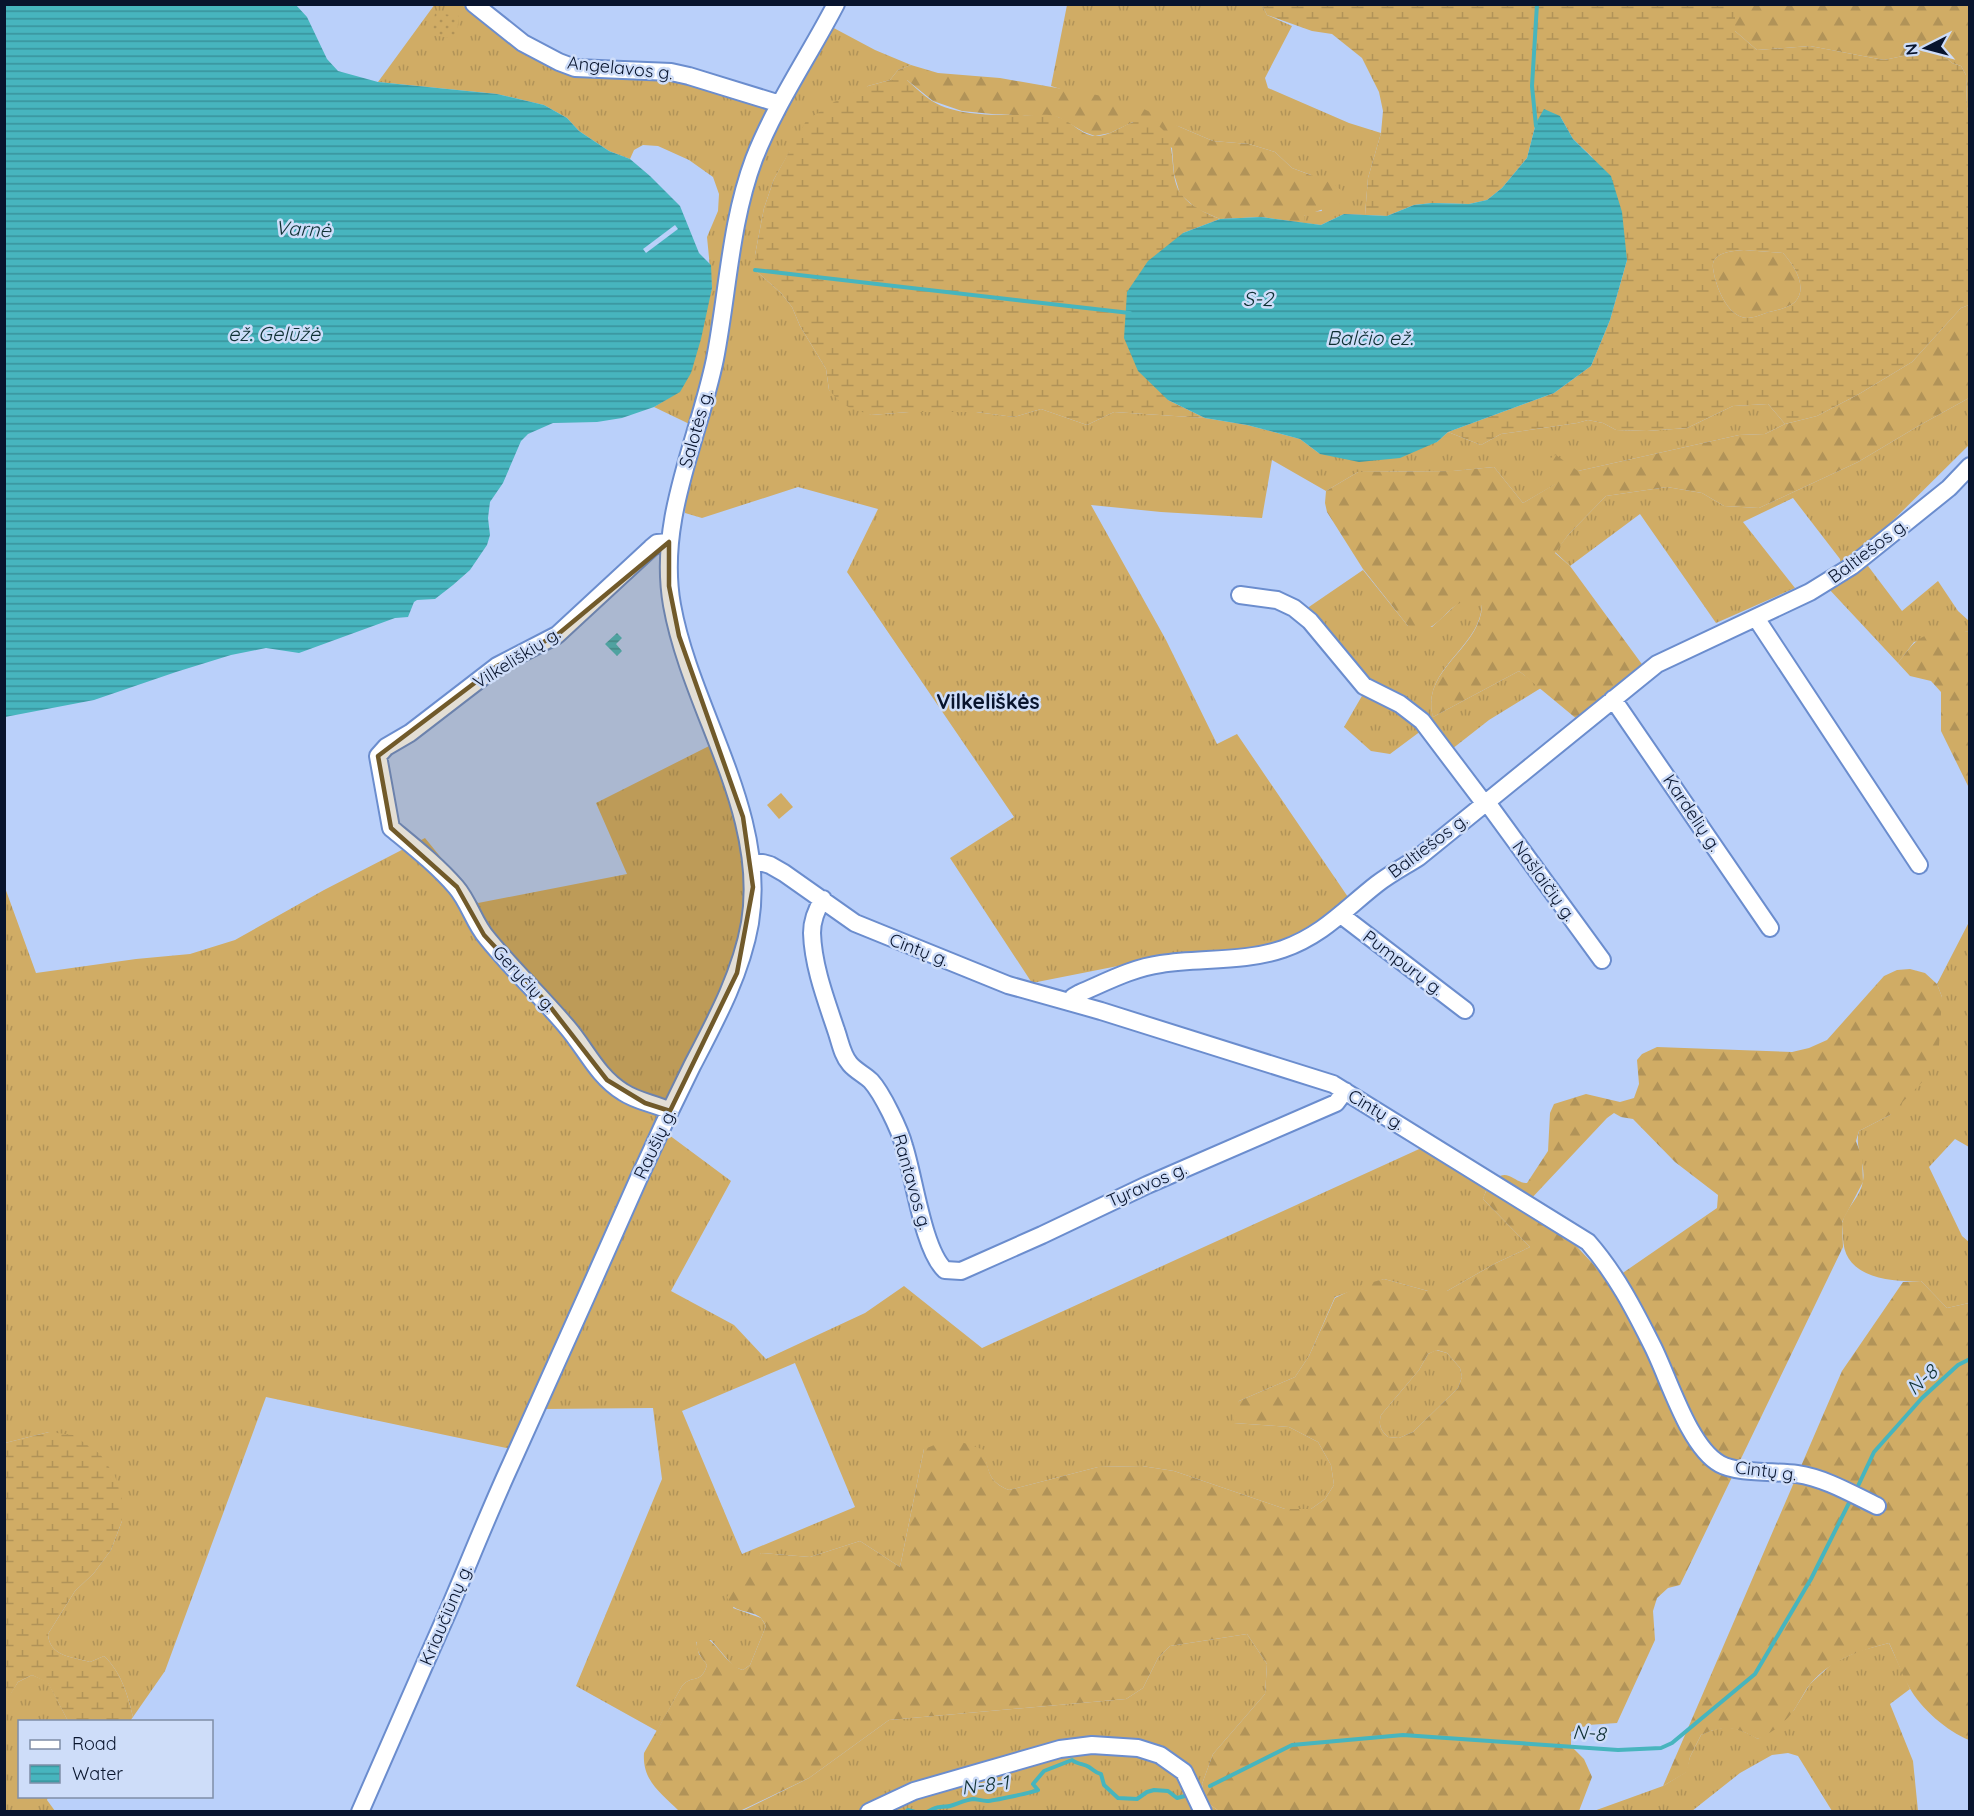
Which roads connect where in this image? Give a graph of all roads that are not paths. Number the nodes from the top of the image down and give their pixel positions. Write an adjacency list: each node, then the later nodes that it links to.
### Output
1 (474, 4): 3 (street, Angelavos g.)
2 (836, 4): 3 (street, Salotės g.)
3 (780, 104): 5 (street, Salotės g.)
4 (1970, 466): 7 (street, Baltiešos g.)
5 (669, 542): 10 (street, Vilkeliškių g.); 11 (street, Salotės g.)
6 (1240, 595): 9 (street, Našlaičių g.)
7 (1756, 618): 8 (street, Baltiešos g.); 12 (street)
8 (1613, 699): 9 (street, Baltiešos g.); 15 (street, Kardelių g.)
9 (1485, 802): 14 (street, Baltiešos g.); 16 (street, Našlaičių g.)
10 (392, 828): 20 (street, Geryčių g.)
11 (753, 864): 13 (street, Cintų g.); 20 (street, Raušių g.)
12 (1919, 865)
13 (823, 899): 17 (street, Cintų g.); 21 (street, Rantavos g.)
14 (1341, 915): 17 (street, Baltiešos g.); 18 (street, Pumpurų g.)
15 (1770, 928)
16 (1602, 960)
17 (1071, 1002): 19 (street, Cintų g.)
18 (1466, 1010)
19 (1345, 1091): 21 (street, Tyravos g.); 23 (street, Cintų g.)
20 (670, 1111): 22 (street, Raušių g.)
21 (945, 1270)
22 (532, 1419): 24 (street, Kriaučiūnų g.)
23 (1877, 1506)
24 (362, 1811)
25 (869, 1812): 26 (street)
26 (1203, 1812)

